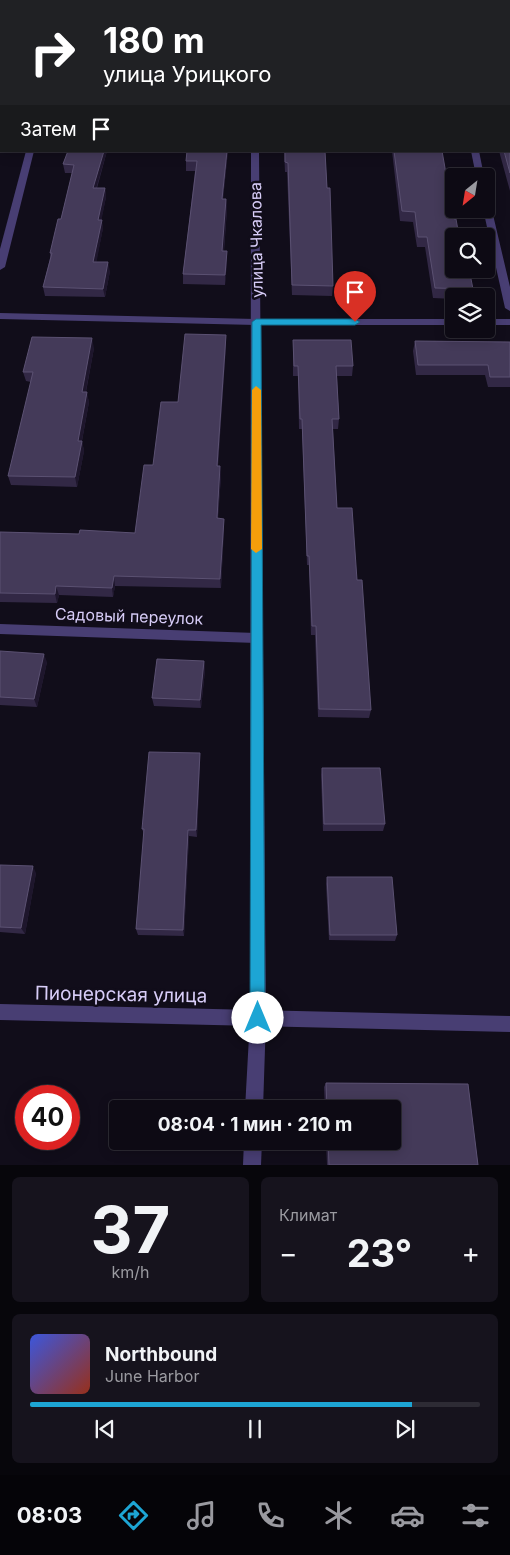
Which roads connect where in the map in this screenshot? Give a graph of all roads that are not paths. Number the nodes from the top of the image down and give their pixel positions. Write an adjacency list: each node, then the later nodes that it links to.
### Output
1 (30, 152): 6 (street)
2 (255, 152): 9 (street, улица Чкалова)
3 (475, 152): 4 (street)
4 (478, 168)
5 (490, 218): 7 (street)
6 (0, 267)
7 (510, 308)
8 (0, 316): 9 (street)
9 (256, 322): 10 (street); 14 (street, улица Чкалова)
10 (445, 322)
11 (495, 322): 12 (street)
12 (510, 322)
13 (0, 629): 14 (street, Садовый переулок)
14 (256, 638): 16 (street, улица Чкалова)
15 (0, 1012): 16 (street, Пионерская улица)
16 (258, 1018): 17 (street, Пионерская улица); 18 (street, улица Чкалова)
17 (510, 1024)
18 (254, 1100)
19 (253, 1150): 20 (street)
20 (252, 1165)

